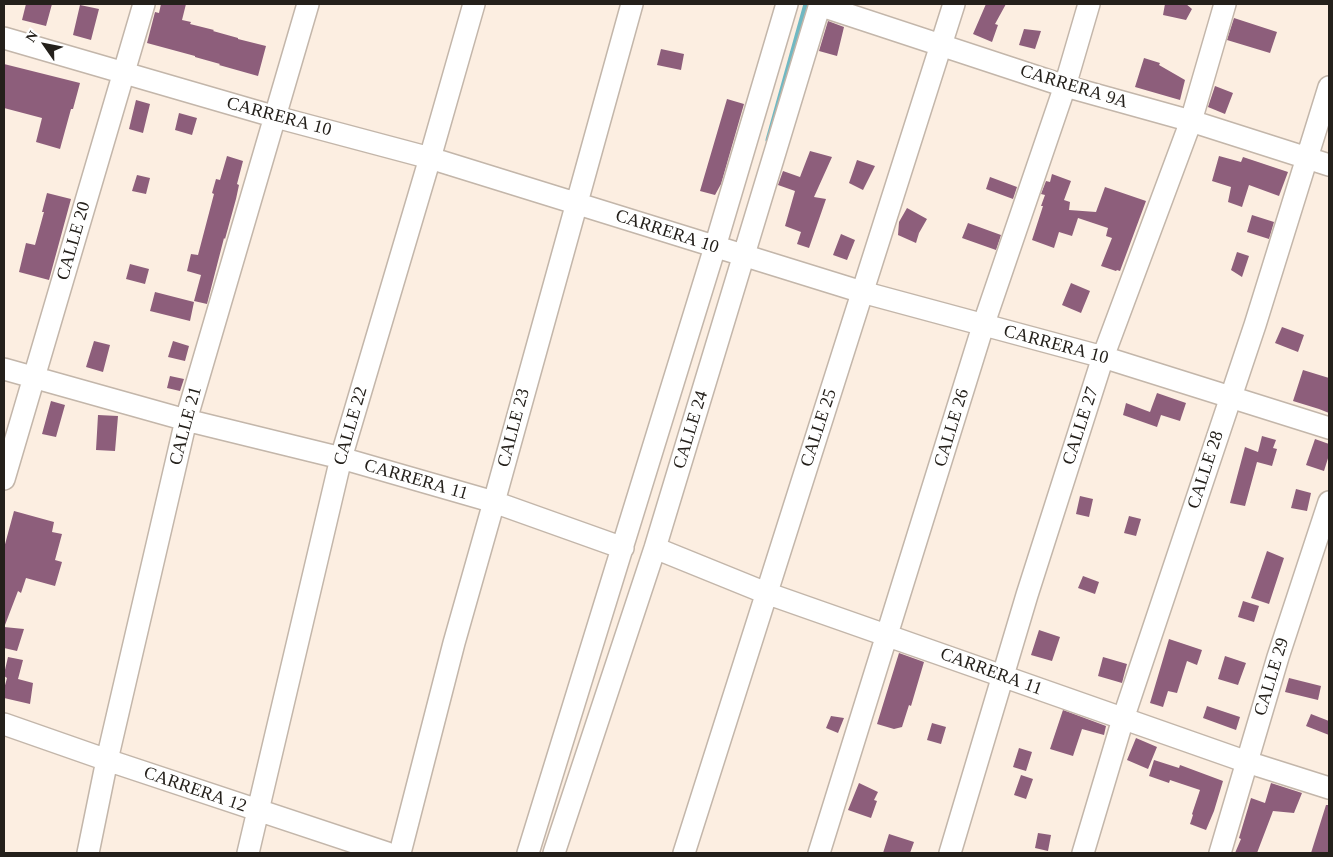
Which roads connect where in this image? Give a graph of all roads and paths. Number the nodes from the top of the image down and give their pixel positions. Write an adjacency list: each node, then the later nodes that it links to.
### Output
1 (144, 4): 12 (street, CALLE 20)
2 (308, 4): 15 (street, CALLE 21)
3 (474, 4): 18 (street, CALLE 22)
4 (632, 4): 20 (street, CALLE 23)
5 (786, 4): 21 (street, CALLE 24)
6 (820, 4): 11 (street, CARRERA 9A); 22 (street, CALLE 24)
7 (954, 4): 11 (street, CALLE 25)
8 (1089, 4): 13 (street, CALLE 26)
9 (1225, 4): 16 (street, CALLE 27)
10 (4, 38): 12 (street, CARRERA 10)
11 (941, 44): 13 (street, CARRERA 9A); 23 (street, CALLE 25)
12 (123, 73): 15 (street, CARRERA 10); 27 (street, CALLE 20)
13 (1065, 86): 16 (street, CARRERA 9A); 24 (street, CALLE 26)
14 (1329, 87): 17 (street, CALLE 28)
15 (276, 117): 18 (street, CARRERA 10); 29 (street, CALLE 21)
16 (1191, 121): 17 (street, CARRERA 9A); 25 (street, CALLE 27)
17 (1306, 157): 19 (street, CARRERA 9A); 28 (street, CALLE 28)
18 (430, 158): 20 (street, CARRERA 10); 31 (street, CALLE 22)
19 (1329, 165)
20 (576, 203): 21 (street, CARRERA 10); 33 (street, CALLE 23)
21 (717, 247): 22 (street, CARRERA 10); 35 (street, CALLE 24)
22 (742, 256): 23 (street, CARRERA 10); 36 (street, CALLE 24)
23 (862, 292): 24 (street, CARRERA 10); 37 (street, CALLE 25)
24 (983, 326): 25 (street, CARRERA 10); 38 (street, CALLE 26)
25 (1103, 358): 28 (street, CARRERA 10); 39 (street, CALLE 27)
26 (4, 369): 27 (street, CARRERA 11)
27 (34, 377): 29 (street, CARRERA 11); 32 (street, CALLE 20)
28 (1230, 396): 30 (street, CARRERA 10); 40 (street, CALLE 28)
29 (186, 420): 31 (street, CARRERA 11); 42 (street, CALLE 21)
30 (1329, 428)
31 (341, 458): 33 (street, CARRERA 11); 45 (street, CALLE 22)
32 (4, 479)
33 (494, 502): 35 (street, CARRERA 11); 49 (street, CALLE 23)
34 (1329, 502): 43 (street, CALLE 29)
35 (622, 548): 50 (street, CALLE 24)
36 (655, 548): 37 (street, CARRERA 11); 51 (street, CALLE 24)
37 (766, 593): 38 (street, CARRERA 11); 52 (street, CALLE 25)
38 (888, 635): 39 (street, CARRERA 11); 53 (street, CALLE 26)
39 (1003, 676): 40 (street, CARRERA 11); 54 (street, CALLE 27)
40 (1123, 719): 43 (street, CARRERA 11); 55 (street, CALLE 28)
41 (4, 724): 42 (street, CARRERA 12)
42 (106, 760): 45 (street, CARRERA 12); 46 (street, CALLE 21)
43 (1247, 762): 44 (street, CARRERA 11); 56 (street, CALLE 29)
44 (1329, 788)
45 (257, 811): 47 (street, CALLE 22); 48 (street, CARRERA 12)
46 (88, 853)
47 (248, 853)
48 (387, 853)
49 (400, 853)
50 (528, 853)
51 (554, 853)
52 (684, 853)
53 (819, 853)
54 (950, 853)
55 (1083, 853)
56 (1220, 853)

